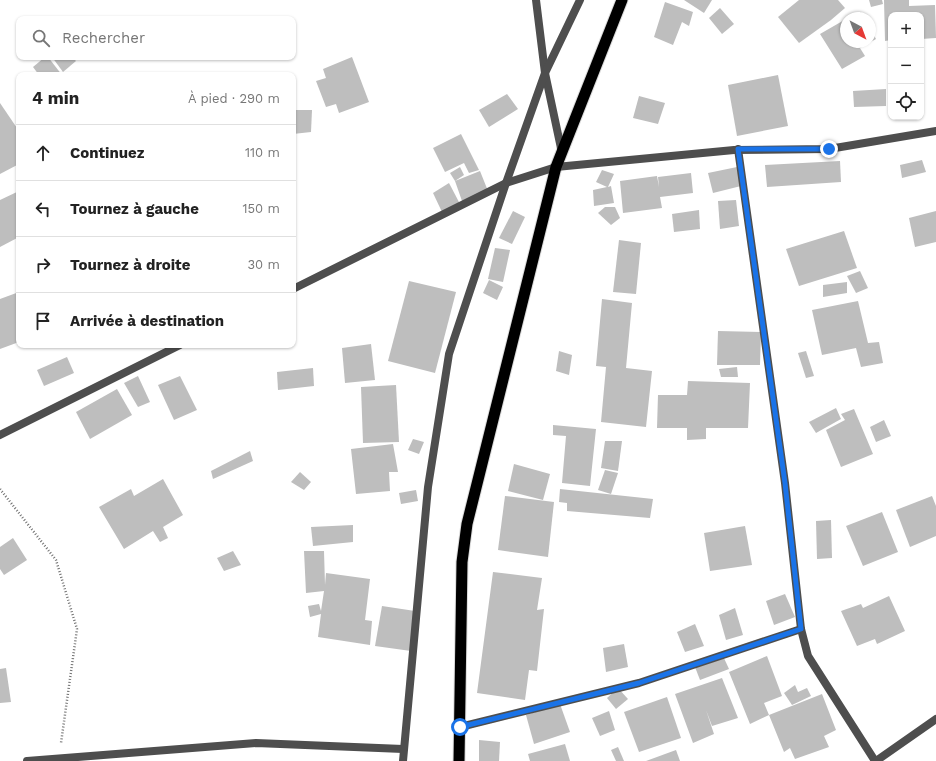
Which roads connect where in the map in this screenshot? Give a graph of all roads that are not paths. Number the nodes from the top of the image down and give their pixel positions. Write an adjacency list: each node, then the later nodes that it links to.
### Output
1 (536, 0): 4 (street)
2 (580, 0): 4 (street)
3 (622, 0): 7 (highway)
4 (545, 73): 7 (street); 9 (street)
5 (936, 131): 6 (street)
6 (738, 149): 8 (street); 13 (street)
7 (562, 154): 8 (highway)
8 (556, 167): 9 (street); 15 (highway)
9 (506, 183): 10 (street); 16 (street)
10 (296, 288)
11 (174, 348): 12 (street)
12 (0, 435)
13 (801, 629): 15 (street); 20 (street)
14 (936, 719): 20 (street)
15 (460, 727): 19 (highway)
16 (403, 749): 17 (street); 18 (street)
17 (27, 761)
18 (403, 761)
19 (459, 761)
20 (876, 761)

